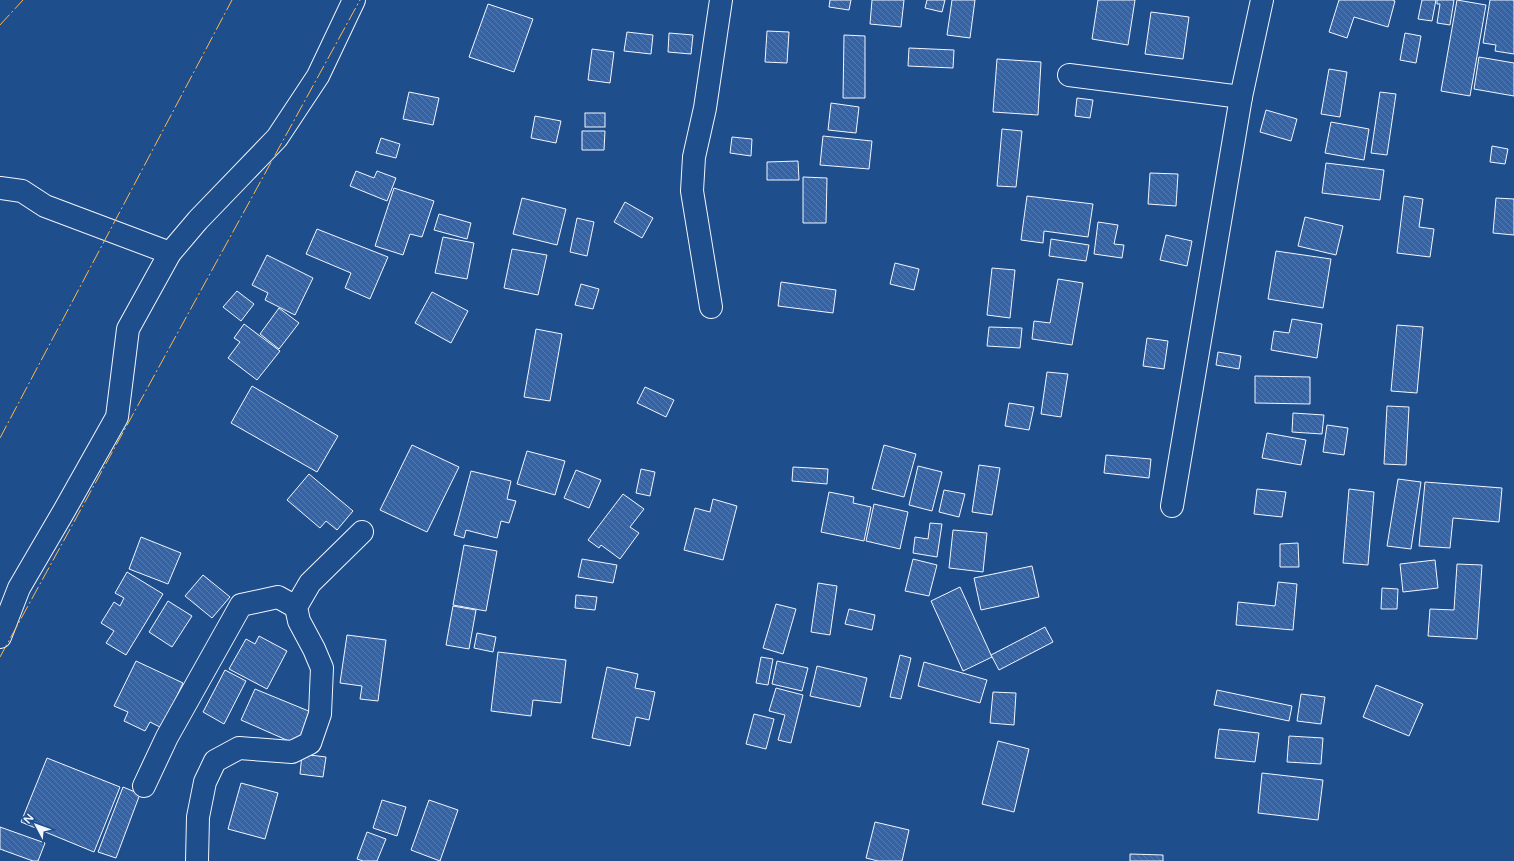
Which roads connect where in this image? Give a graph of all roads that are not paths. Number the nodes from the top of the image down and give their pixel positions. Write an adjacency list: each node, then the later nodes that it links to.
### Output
1 (354, 0): 7 (street)
2 (721, 0): 8 (street)
3 (1262, 0): 5 (street)
4 (1069, 75): 5 (street)
5 (1241, 97): 9 (street)
6 (0, 188): 7 (street)
7 (170, 253): 12 (street)
8 (711, 306)
9 (1172, 506)
10 (362, 532): 11 (street)
11 (296, 607): 13 (street); 14 (street)
12 (0, 636)
13 (144, 786)
14 (197, 861)

